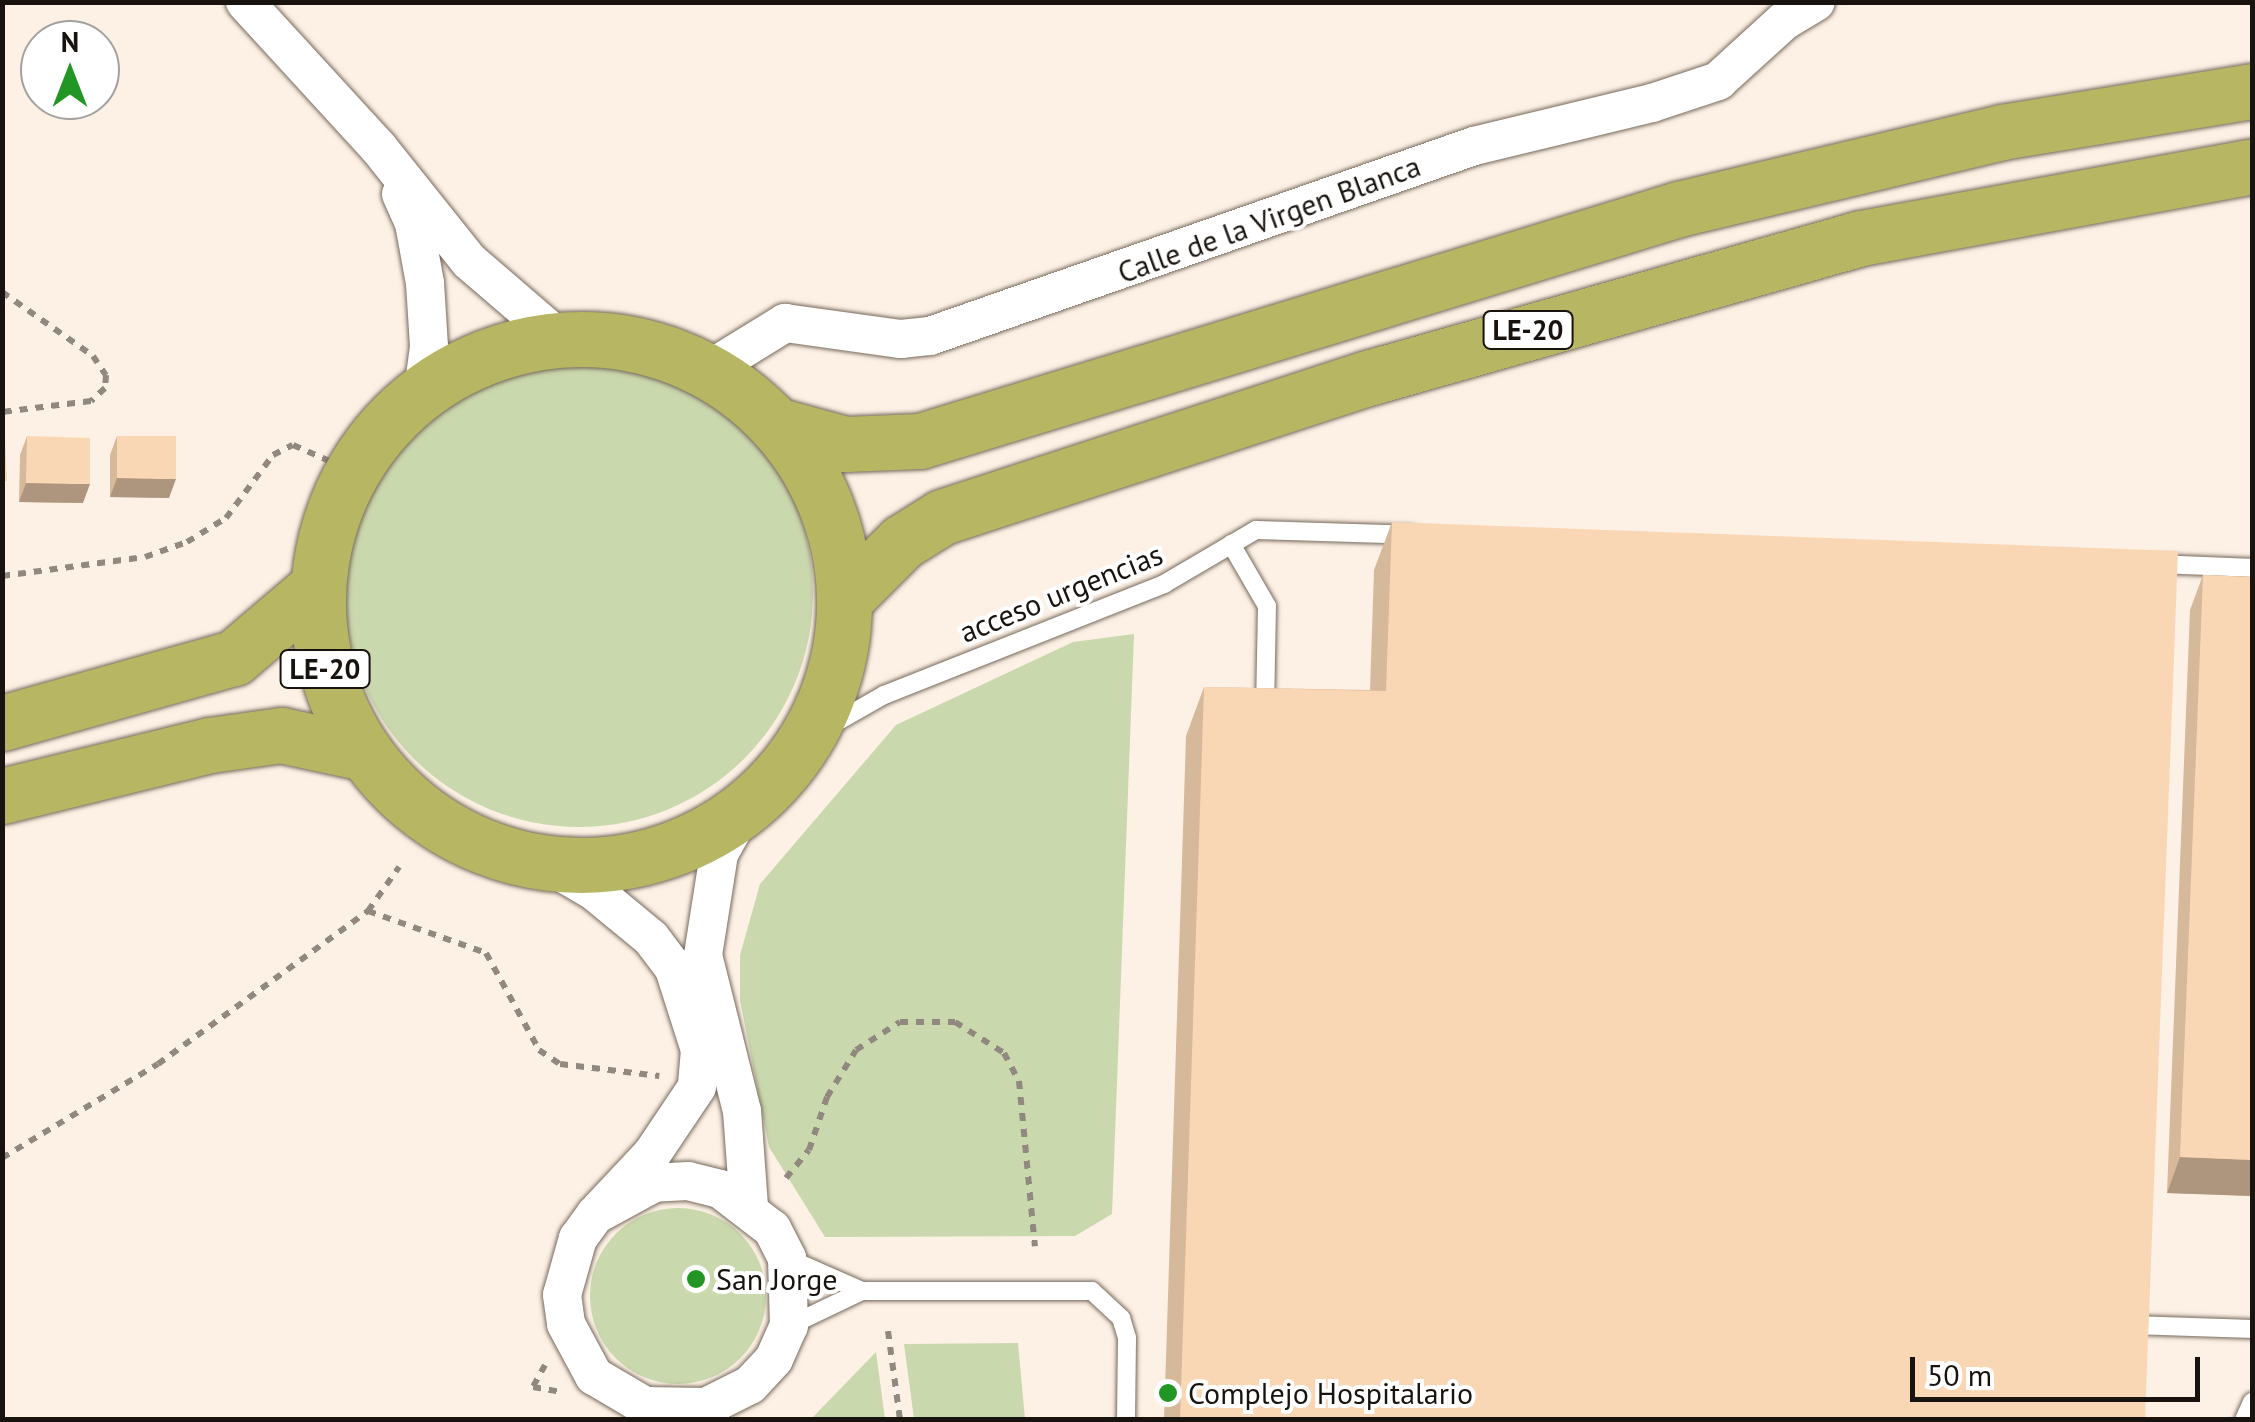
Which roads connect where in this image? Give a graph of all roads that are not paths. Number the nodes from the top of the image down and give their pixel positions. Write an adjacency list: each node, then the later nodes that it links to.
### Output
1 (245, 2): 4 (street)
2 (1792, 8): 7 (street, Calle de la Virgen Blanca)
3 (2252, 91): 9 (highway, LE-20)
4 (378, 146): 6 (street); 8 (street)
5 (2252, 166): 15 (highway, LE-20)
6 (560, 340): 7 (highway, LE-20 / LE-20); 8 (highway, LE-20 / LE-20)
7 (707, 371): 9 (highway, LE-20 / LE-20)
8 (423, 391): 14 (highway, LE-20 / LE-20)
9 (776, 425): 15 (highway, LE-20 / LE-20)
10 (1436, 536): 11 (lane, acceso urgencias)
11 (1231, 544): 17 (lane); 18 (lane, acceso urgencias)
12 (2142, 563): 13 (lane)
13 (2252, 568)
14 (317, 587): 16 (highway, LE-20); 19 (highway, LE-20 / LE-20)
15 (845, 599): 18 (highway, LE-20 / LE-20)
16 (2, 723)
17 (1265, 724)
18 (805, 740): 21 (highway, LE-20 / LE-20)
19 (364, 753): 20 (highway, LE-20); 22 (highway, LE-20 / LE-20)
20 (2, 796)
21 (744, 809): 22 (highway, LE-20 / LE-20); 23 (street)
22 (546, 864): 24 (street)
23 (763, 1196): 24 (street); 25 (street)
24 (596, 1215): 32 (street)
25 (787, 1258): 26 (lane); 28 (street)
26 (862, 1291): 28 (lane); 33 (lane)
27 (2133, 1325): 29 (lane)
28 (789, 1326): 31 (street)
29 (2252, 1329)
30 (2252, 1402): 34 (lane)
31 (729, 1409): 32 (street)
32 (646, 1413)
33 (1126, 1420)
34 (2244, 1420)

